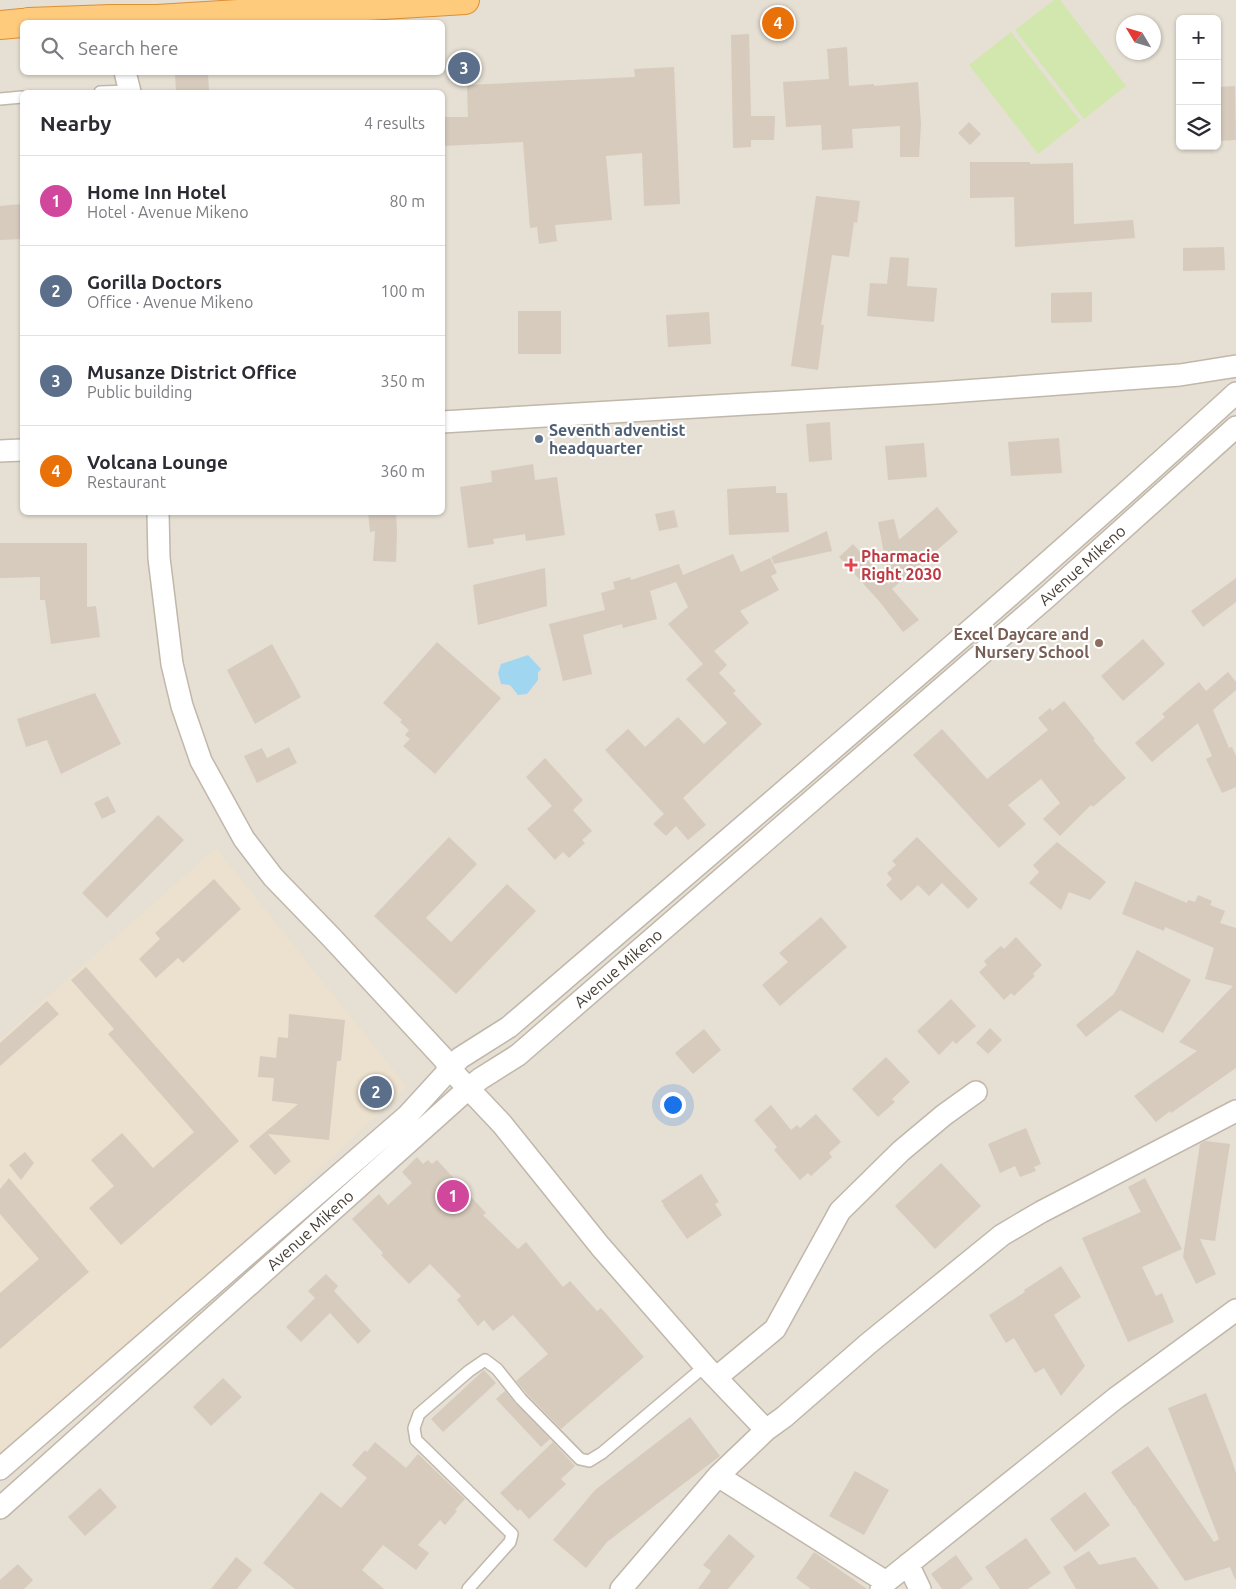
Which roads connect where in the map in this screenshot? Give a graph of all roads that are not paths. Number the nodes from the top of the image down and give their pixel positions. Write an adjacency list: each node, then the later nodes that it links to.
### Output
1 (465, 0): 2 (highway)
2 (293, 5): 3 (highway)
3 (134, 20)
4 (20, 23): 5 (highway)
5 (0, 25)
6 (128, 85): 7 (lane)
7 (108, 90)
8 (20, 97): 9 (lane)
9 (0, 99)
10 (1233, 367): 11 (street); 12 (street)
11 (1233, 395): 13 (street); 17 (street, Avenue Mikeno)
12 (445, 422)
13 (1236, 428): 18 (street, Avenue Mikeno)
14 (20, 450): 15 (street)
15 (0, 451)
16 (158, 515): 17 (street)
17 (450, 1069): 18 (street); 24 (street, Avenue Mikeno)
18 (469, 1088): 22 (street); 26 (street, Avenue Mikeno)
19 (976, 1092): 22 (street)
20 (1236, 1111): 23 (street)
21 (1236, 1310): 27 (street)
22 (711, 1371): 23 (street); 29 (lane)
23 (766, 1430): 25 (street)
24 (0, 1469)
25 (718, 1476): 28 (street); 30 (street)
26 (0, 1508)
27 (908, 1564): 28 (street); 31 (street)
28 (883, 1585)
29 (468, 1589)
30 (620, 1589)
31 (920, 1589)

